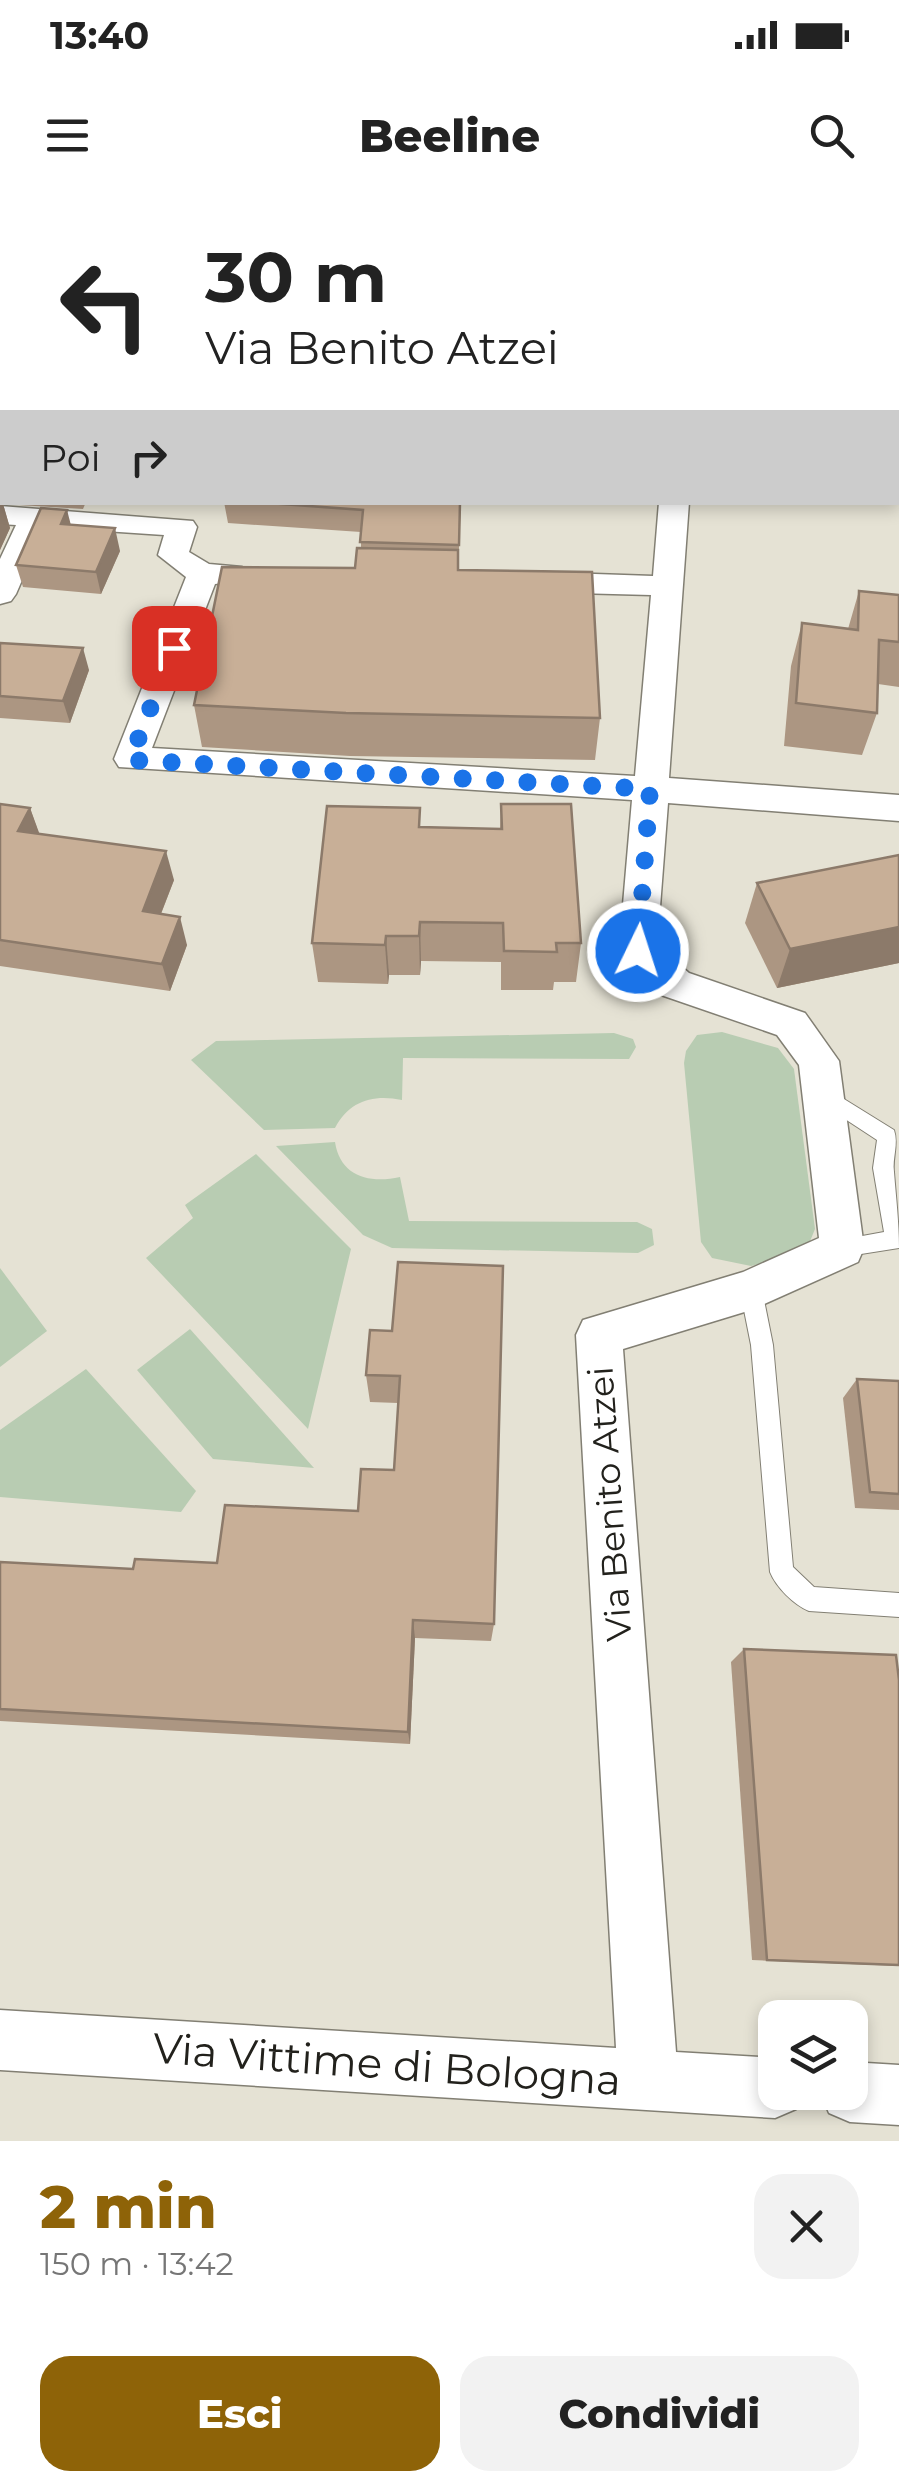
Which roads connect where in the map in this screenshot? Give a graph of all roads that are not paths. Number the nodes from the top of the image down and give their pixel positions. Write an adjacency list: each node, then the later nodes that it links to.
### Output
1 (674, 505): 7 (street)
2 (0, 515): 3 (street)
3 (34, 517): 4 (street); 8 (street)
4 (203, 574): 5 (street); 9 (street)
5 (261, 575)
6 (512, 582): 7 (street)
7 (666, 586): 9 (street)
8 (0, 594)
9 (650, 789): 10 (street); 11 (street)
10 (899, 808)
11 (824, 1094): 12 (lane); 14 (street)
12 (893, 1137): 13 (lane)
13 (897, 1239): 14 (lane)
14 (842, 1248): 15 (street, Via Benito Atzei)
15 (751, 1290): 16 (lane); 18 (street, Via Benito Atzei)
16 (899, 1605)
17 (0, 2040): 18 (street, Via Vittime di Bologna)
18 (648, 2080): 19 (street, Via Vittime di Bologna)
19 (758, 2087)
20 (868, 2093): 21 (street)
21 (899, 2096)

